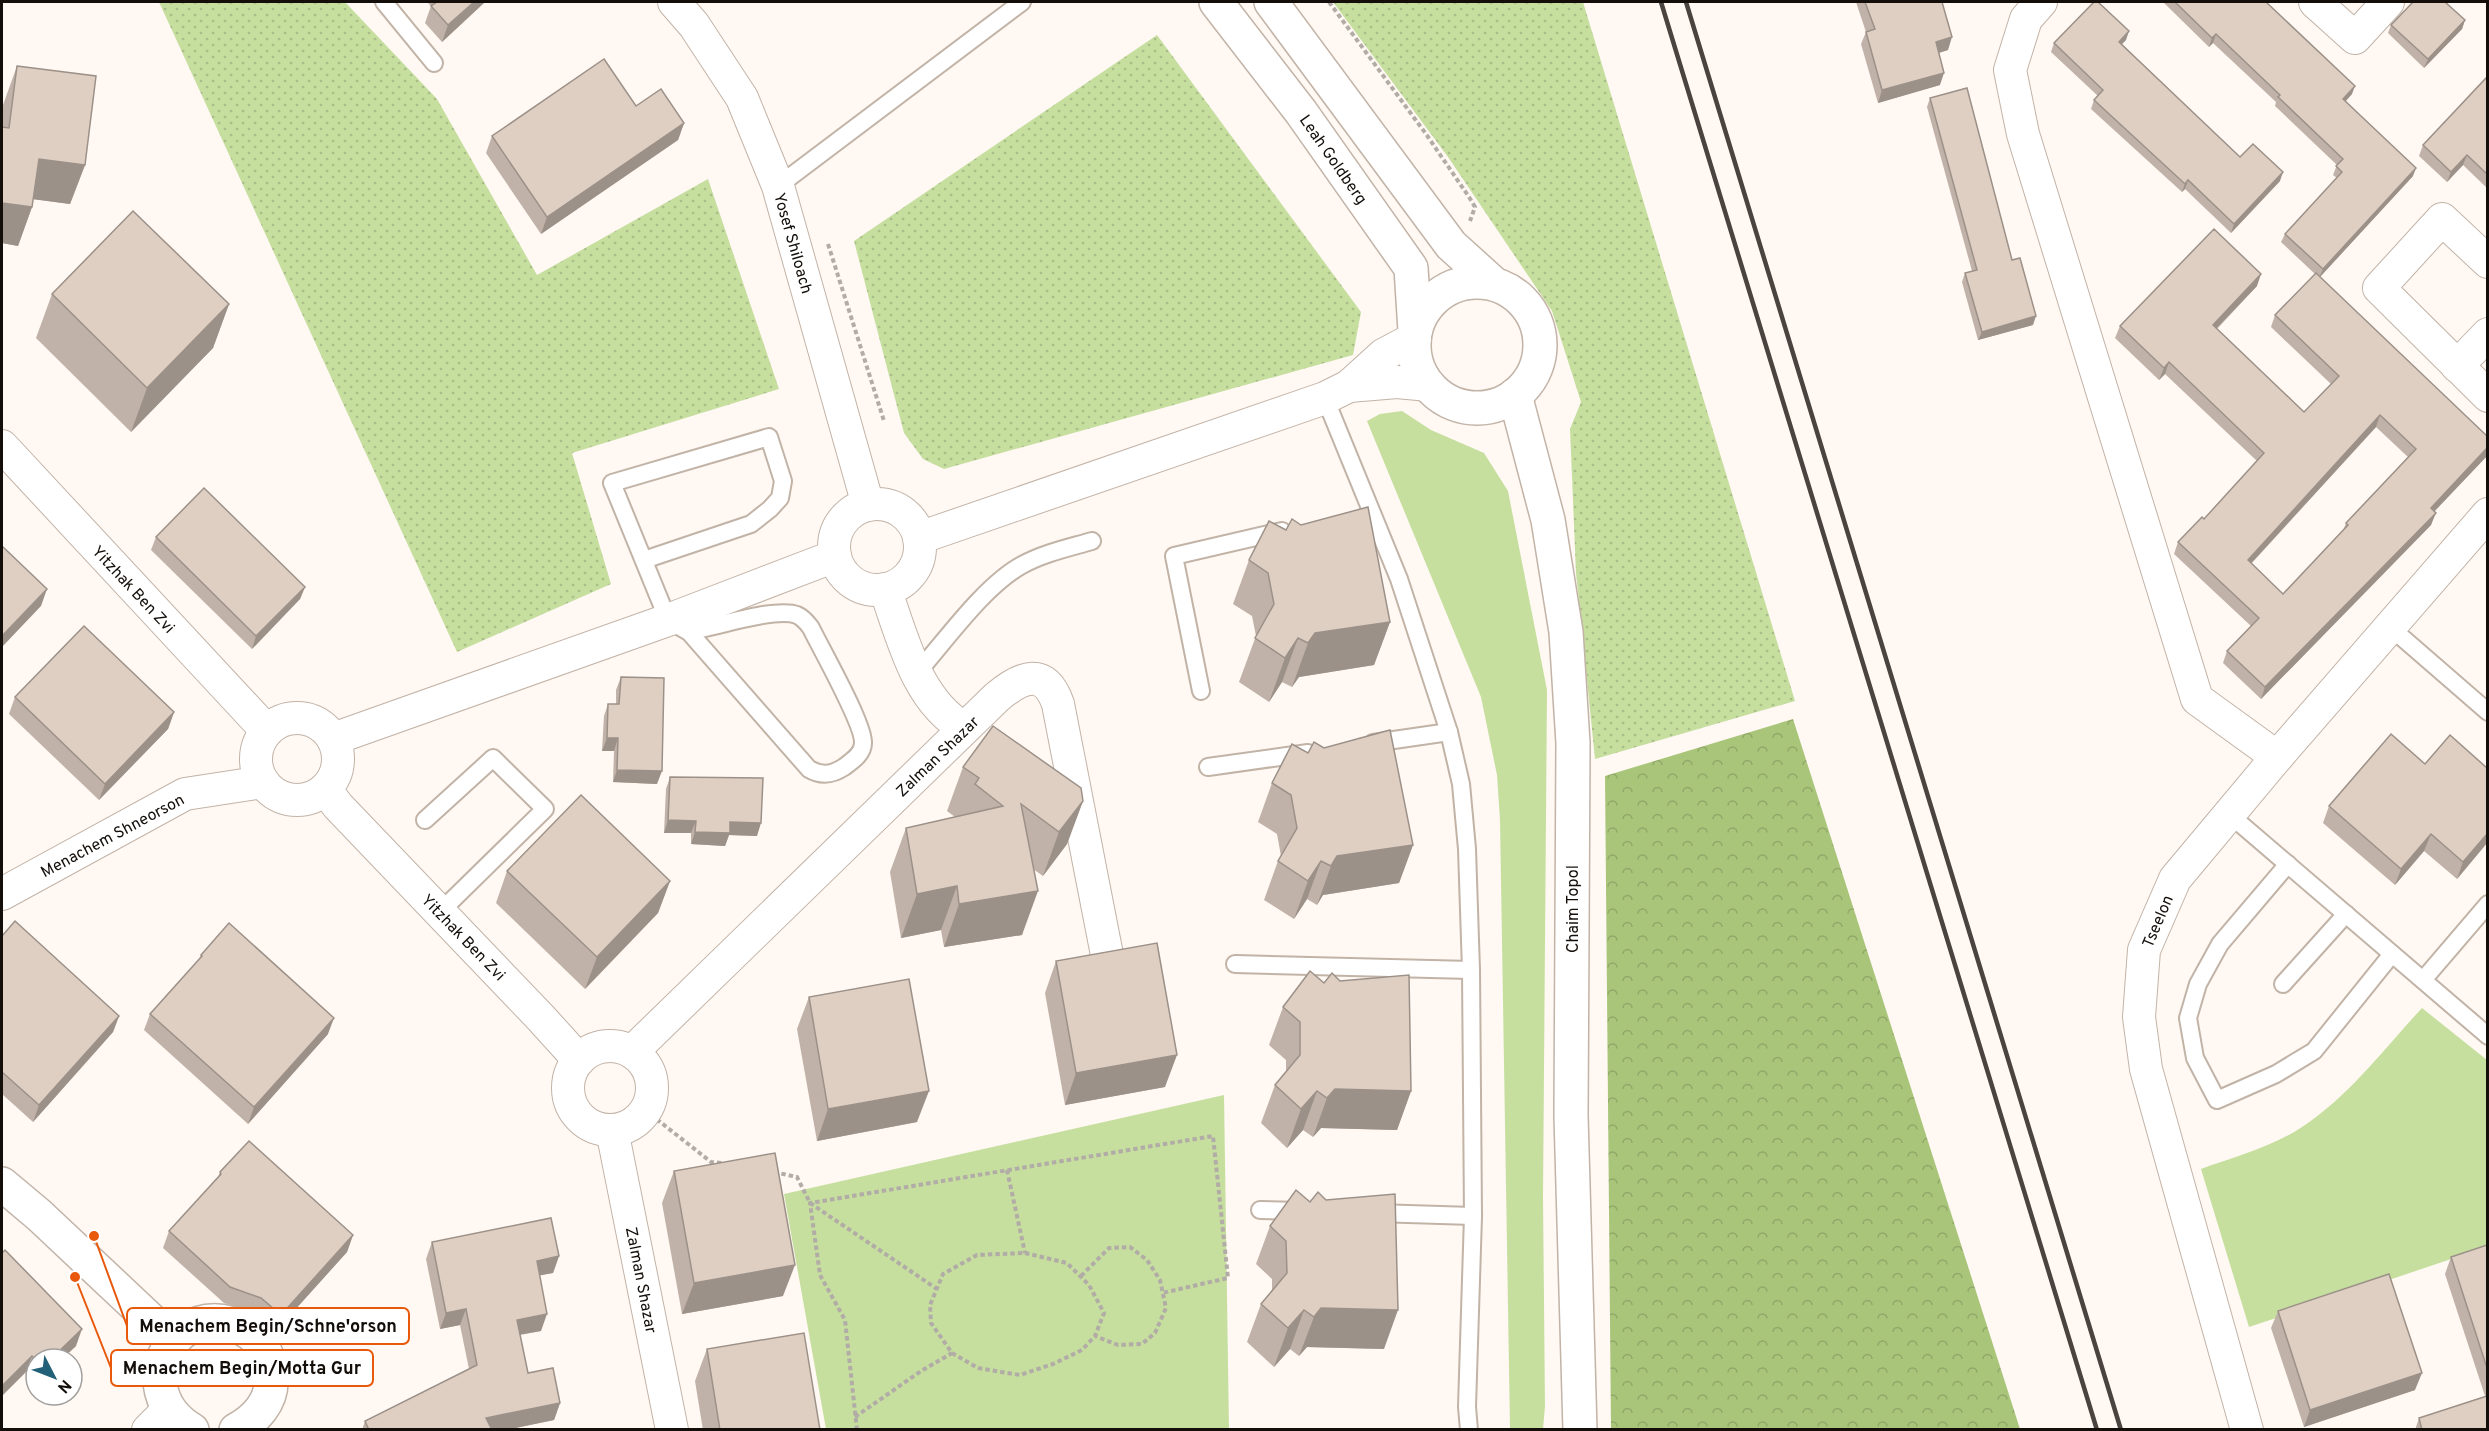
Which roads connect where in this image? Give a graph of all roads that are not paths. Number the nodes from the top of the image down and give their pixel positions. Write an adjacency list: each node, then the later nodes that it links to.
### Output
1 (384, 2): 9 (lane)
2 (674, 2): 10 (street, Yosef Shiloach)
3 (1022, 2): 10 (lane)
4 (1216, 2): 14 (street, Leah Goldberg)
5 (1271, 2): 12 (street)
6 (2041, 2): 40 (street)
7 (2315, 2): 8 (street)
8 (2388, 2)
9 (434, 63)
10 (778, 186): 21 (street, Yosef Shiloach)
11 (2487, 262): 15 (street)
12 (1492, 283): 14 (street); 18 (street)
13 (2487, 334): 15 (street)
14 (1415, 335): 16 (street); 17 (street)
15 (2457, 366): 19 (street)
16 (1429, 385): 17 (street); 18 (street)
17 (1337, 392): 24 (street); 36 (lane)
18 (1515, 395): 71 (street, Chaim Topol)
19 (2487, 396)
20 (2, 446): 35 (street, Yitzhak Ben Zvi)
21 (868, 505): 24 (street); 26 (street)
22 (2487, 514): 30 (street, Tseelon)
23 (1301, 527): 32 (lane)
24 (919, 538): 28 (street)
25 (1092, 541): 31 (lane)
26 (835, 556): 28 (street); 29 (street)
27 (644, 561): 27 (lane); 29 (lane)
28 (885, 590): 31 (street)
29 (679, 626): 29 (lane); 37 (street)
30 (2390, 627): 33 (lane); 40 (street, Tseelon)
31 (916, 674): 34 (street)
32 (1201, 691)
33 (2487, 712)
34 (964, 728): 52 (street, Zalman Shazar); 58 (street, Zalman Shazar)
35 (267, 731): 37 (street); 42 (street)
36 (1449, 732): 38 (lane); 54 (lane)
37 (333, 739): 43 (street)
38 (1357, 746)
39 (1323, 751): 41 (lane)
40 (2277, 757): 44 (street, Tseelon)
41 (1208, 767)
42 (263, 782): 43 (street); 47 (street, Menachem Shneorson)
43 (325, 789): 49 (street, Yitzhak Ben Zvi)
44 (2229, 814): 46 (lane); 72 (street, Tseelon)
45 (425, 820): 49 (lane)
46 (2288, 864): 50 (lane); 51 (lane)
47 (2, 894)
48 (2487, 904): 55 (lane)
49 (440, 912): 59 (street, Yitzhak Ben Zvi)
50 (2346, 914): 51 (lane); 56 (lane)
51 (2392, 954): 55 (lane)
52 (1108, 960)
53 (1234, 964): 54 (lane)
54 (1471, 970): 65 (lane)
55 (2423, 980): 57 (lane)
56 (2283, 984)
57 (2487, 1036)
58 (632, 1052): 59 (street); 60 (street)
59 (579, 1060): 60 (street)
60 (612, 1130): 69 (street, Zalman Shazar)
61 (2, 1184): 66 (street)
62 (1260, 1210): 63 (lane)
63 (1319, 1212)
64 (1355, 1213): 65 (lane)
65 (1473, 1216): 70 (lane)
66 (173, 1341): 67 (street); 68 (street)
67 (169, 1423)
68 (246, 1428)
69 (672, 1430)
70 (1469, 1430)
71 (1580, 1430)
72 (2247, 1430)

